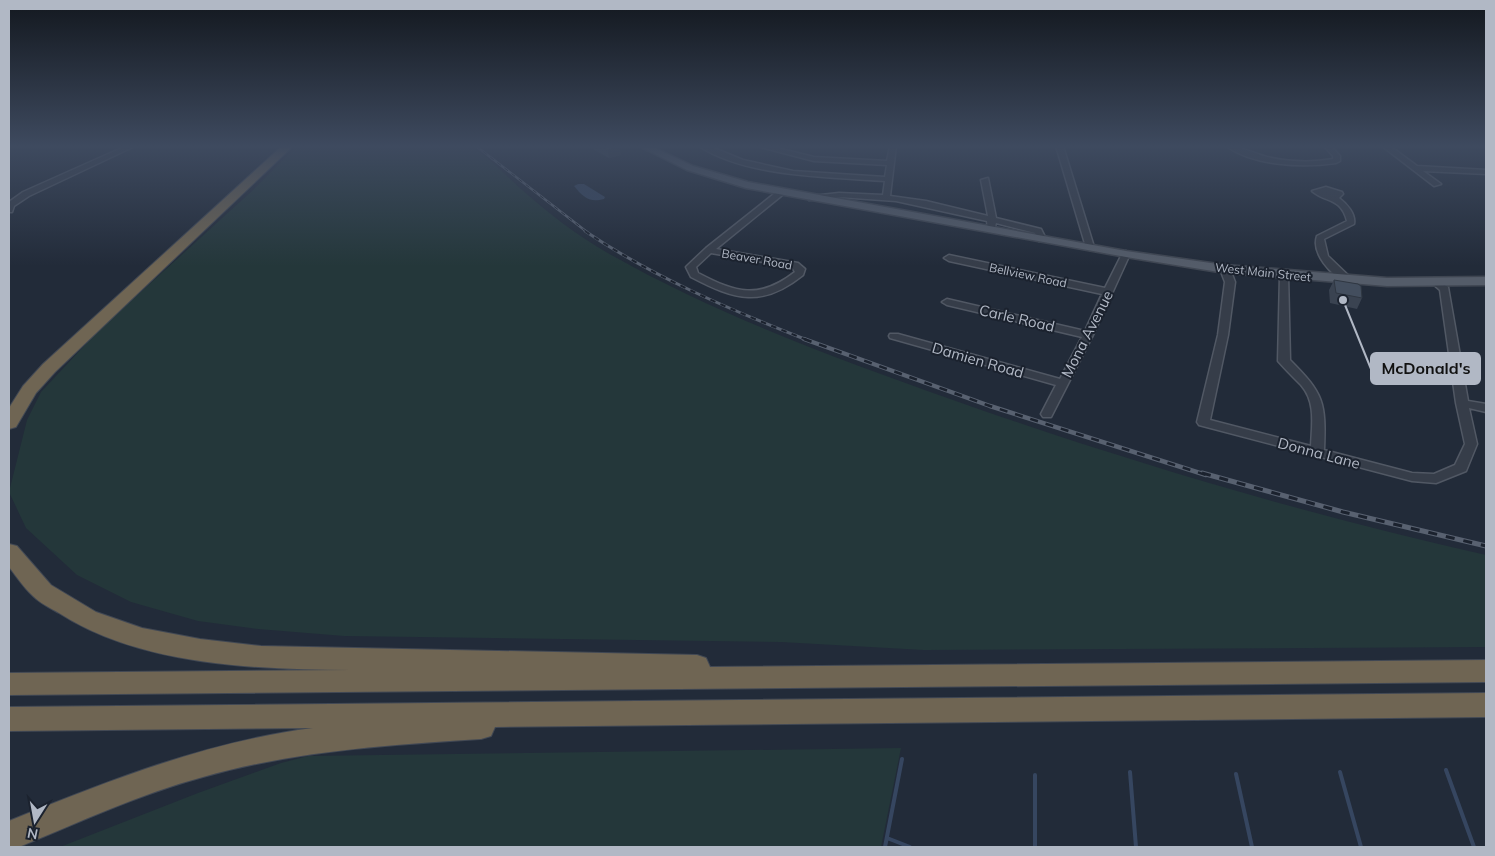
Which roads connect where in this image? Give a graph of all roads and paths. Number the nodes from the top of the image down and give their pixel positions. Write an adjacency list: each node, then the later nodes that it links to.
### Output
1 (44, 186): 12 (street)
2 (240, 186): 28 (highway)
3 (245, 186): 32 (highway)
4 (755, 186): 8 (main road, West Main Street)
5 (887, 186): 11 (street)
6 (986, 186): 13 (street)
7 (1071, 186): 14 (street)
8 (782, 192): 10 (main road, West Main Street); 15 (street, Beaver Road)
9 (1333, 197): 20 (street)
10 (812, 198): 11 (street, West Main Street); 13 (main road, West Main Street)
11 (886, 198): 13 (street, West Main Street)
12 (9, 210)
13 (991, 225): 14 (main road, West Main Street)
14 (1090, 247): 16 (main road, West Main Street)
15 (709, 250): 15 (street, Beaver Road)
16 (1126, 254): 18 (main road, West Main Street); 23 (street, Mona Avenue)
17 (949, 258): 23 (street, Bellview Road)
18 (1225, 269): 19 (main road, West Main Street); 33 (street, Donna Lane)
19 (1285, 275): 20 (main road, West Main Street); 33 (street)
20 (1347, 279): 22 (main road, West Main Street)
21 (1486, 281): 22 (main road, West Main Street)
22 (1437, 282): 29 (street)
23 (1108, 292): 25 (street, Mona Avenue)
24 (947, 302): 25 (street, Carle Road)
25 (1088, 335): 27 (street, Mona Avenue)
26 (894, 336): 27 (street, Damien Road)
27 (1062, 383): 31 (street, Mona Avenue)
28 (9, 398)
29 (1462, 403): 30 (street); 33 (street, Donna Lane)
30 (1486, 408)
31 (1048, 414)
32 (9, 423)
33 (1317, 452)
34 (9, 552): 36 (highway)
35 (1486, 671): 36 (highway)
36 (933, 676): 37 (highway)
37 (9, 684)
38 (1486, 705): 39 (highway)
39 (732, 712): 40 (highway); 42 (highway)
40 (95, 718): 41 (highway)
41 (9, 721)
42 (9, 836)

